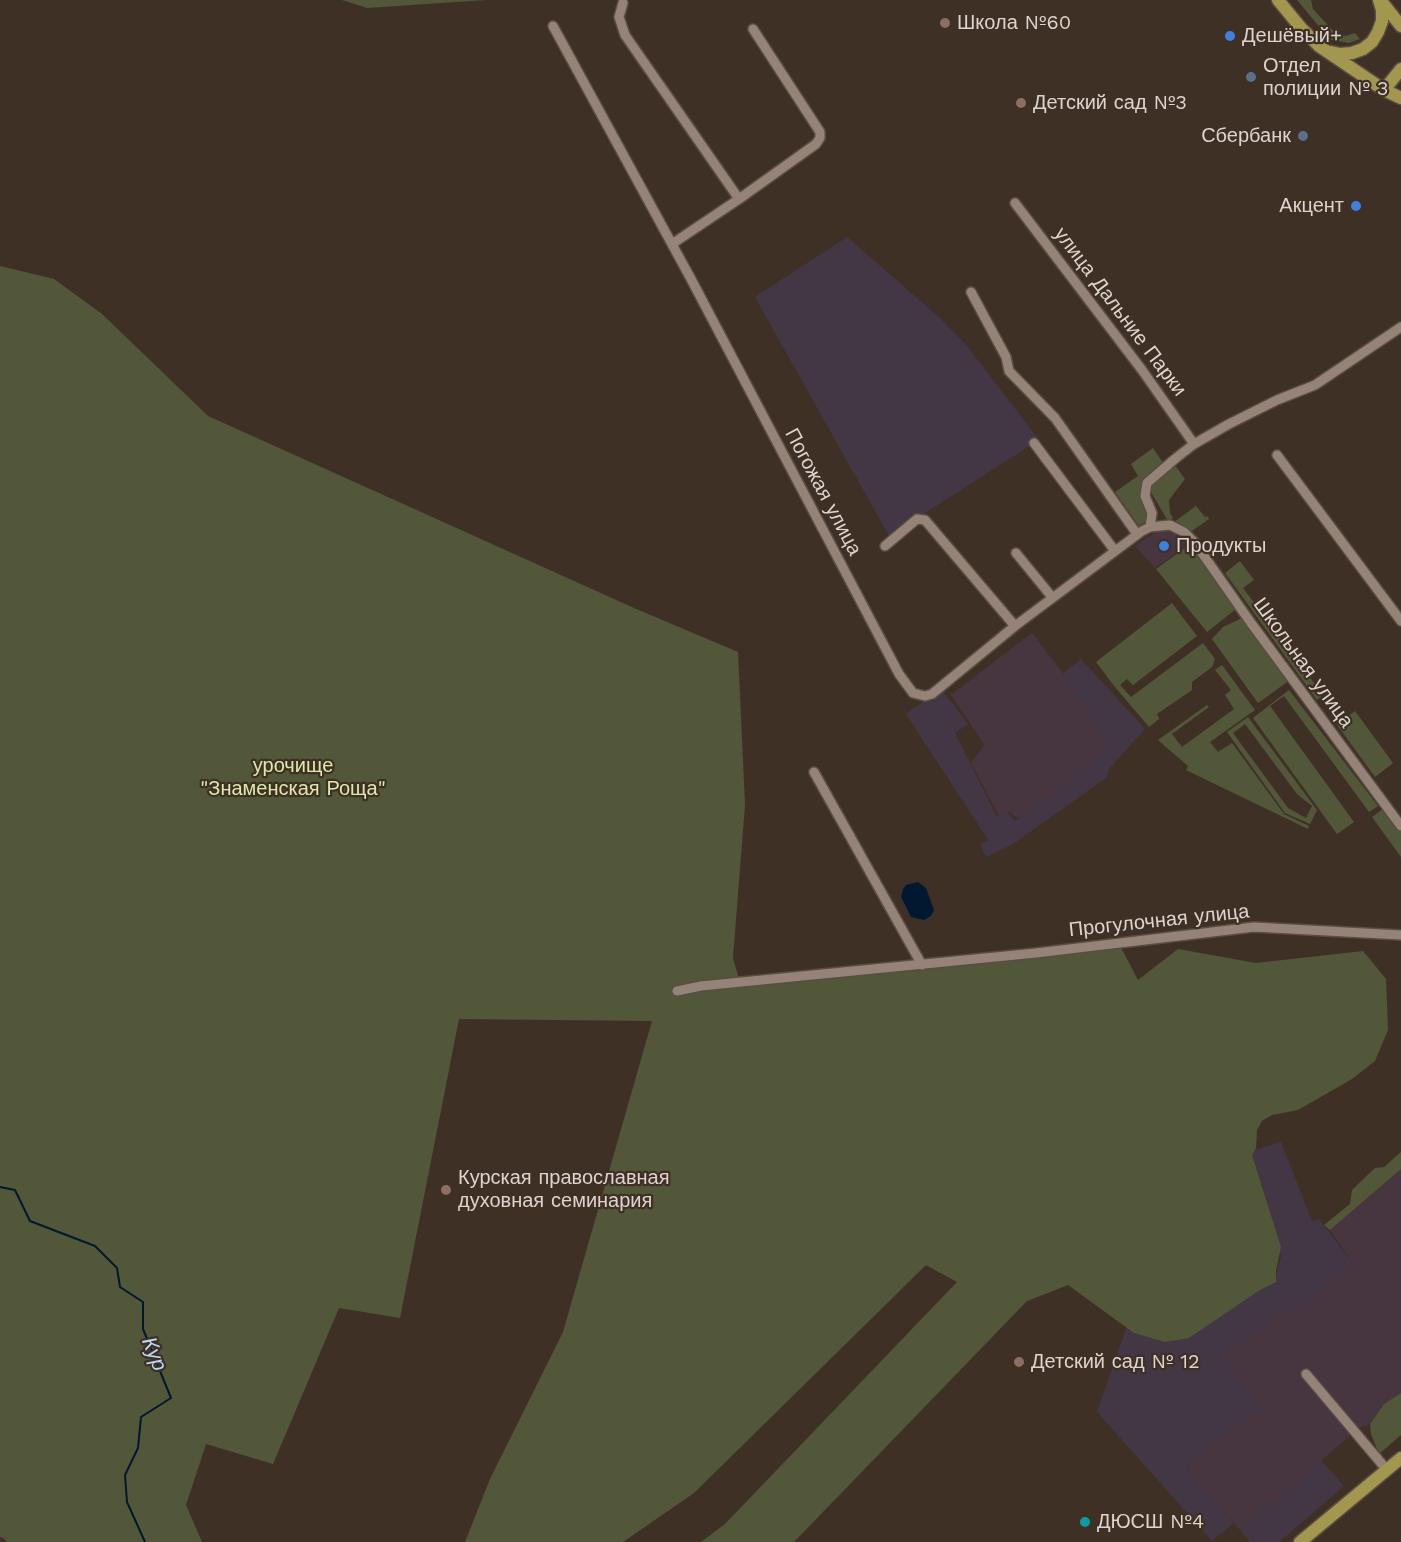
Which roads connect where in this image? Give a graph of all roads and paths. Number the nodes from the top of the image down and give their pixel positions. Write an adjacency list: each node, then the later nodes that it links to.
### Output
1 (1278, 0): 7 (main road)
2 (1379, 0): 5 (main road); 7 (main road)
3 (623, 3): 11 (street)
4 (553, 26): 13 (street, Погожая улица)
5 (1401, 26)
6 (753, 29): 11 (street)
7 (1319, 46): 9 (main road)
8 (1401, 69): 9 (main road)
9 (1384, 90): 10 (main road)
10 (1401, 98)
11 (739, 200): 13 (street)
12 (1015, 203): 17 (street, улица Дальние Парки)
13 (672, 244): 27 (street, Погожая улица)
14 (971, 292): 21 (street)
15 (1401, 327): 17 (street)
16 (1034, 443): 23 (street)
17 (1194, 444): 20 (street)
18 (1276, 455): 26 (street)
19 (1173, 525): 20 (street, Погожая улица); 29 (street, Школьная улица)
20 (1150, 527): 21 (street, Погожая улица)
21 (1137, 534): 23 (street, Погожая улица)
22 (885, 546): 27 (street)
23 (1115, 551): 25 (street, Погожая улица)
24 (1016, 553): 25 (street)
25 (1052, 597): 27 (street, Погожая улица)
26 (1401, 621)
27 (1015, 626)
28 (814, 772): 31 (street)
29 (1401, 826)
30 (1401, 935): 31 (street, Прогулочная улица)
31 (922, 965): 32 (street, Прогулочная улица)
32 (677, 991)
33 (1306, 1374): 35 (street)
34 (1401, 1458): 35 (main road)
35 (1387, 1470): 36 (main road)
36 (1300, 1542)

